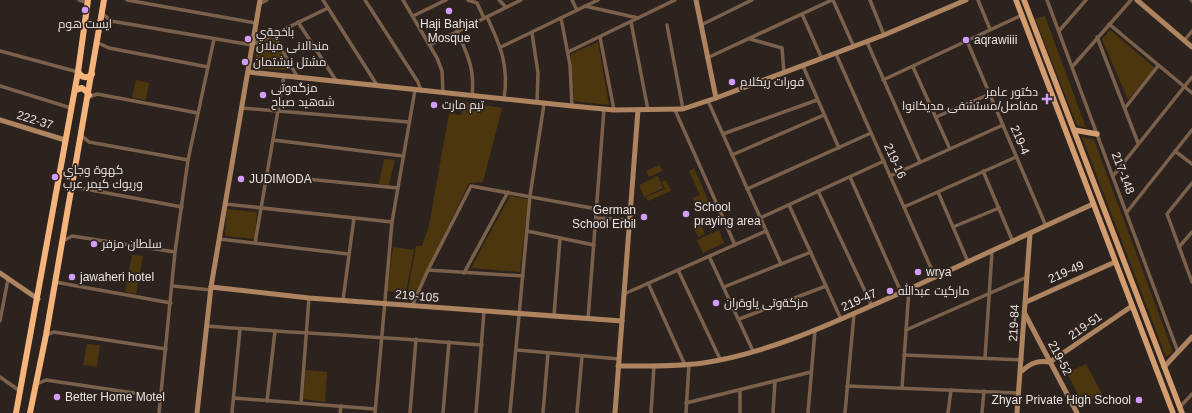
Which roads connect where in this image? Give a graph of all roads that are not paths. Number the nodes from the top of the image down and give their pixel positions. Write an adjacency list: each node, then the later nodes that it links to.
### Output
1 (79, 0): 27 (street)
2 (105, 0): 33 (highway)
3 (127, 0): 40 (street)
4 (267, 0): 28 (street)
5 (323, 0): 31 (street)
6 (366, 0): 89 (street)
7 (403, 0): 36 (street)
8 (446, 0): 36 (street)
9 (468, 0): 37 (street)
10 (499, 0): 30 (street)
11 (521, 0): 30 (street)
12 (572, 0): 32 (street)
13 (598, 0): 29 (street)
14 (676, 0): 39 (street)
15 (696, 0): 45 (street)
16 (752, 0): 45 (street)
17 (832, 0): 34 (street); 64 (street)
18 (871, 0): 52 (street)
19 (966, 0): 52 (street)
20 (978, 0): 46 (street)
21 (1016, 0): 35 (main road)
22 (1024, 0): 118 (main road)
23 (1047, 0): 48 (street, 217-148)
24 (1086, 0): 48 (street)
25 (1131, 0): 43 (street)
26 (1137, 0): 58 (street)
27 (88, 1): 76 (highway)
28 (260, 2): 40 (street)
29 (585, 6): 32 (street); 39 (street)
30 (506, 7): 37 (street)
31 (328, 8): 41 (street); 86 (street)
32 (577, 10): 38 (street)
33 (102, 13): 56 (street); 59 (highway)
34 (802, 14): 55 (street); 70 (street)
35 (1022, 15): 46 (street); 152 (main road)
36 (413, 16): 62 (street)
37 (486, 17): 47 (street); 63 (street)
38 (561, 18): 50 (street); 67 (street)
39 (639, 18): 42 (street)
40 (256, 22): 61 (street)
41 (298, 22): 51 (street); 84 (street)
42 (631, 22): 53 (street); 109 (street)
43 (1110, 24): 54 (street); 73 (street)
44 (667, 25): 106 (street)
45 (701, 25): 69 (street)
46 (990, 29): 57 (street)
47 (458, 31): 62 (street); 94 (street)
48 (1059, 31): 75 (street, 217-148)
49 (1192, 31): 58 (street)
50 (532, 33): 63 (street); 99 (street)
51 (273, 34): 61 (street); 82 (street)
52 (884, 36): 60 (street)
53 (600, 37): 67 (street); 107 (street)
54 (1097, 37): 75 (street); 104 (street)
55 (750, 38): 69 (street); 79 (street)
56 (214, 39): 61 (street); 74 (street)
57 (967, 41): 72 (street); 92 (street, 219-4)
58 (1184, 41): 65 (street)
59 (96, 42): 74 (street); 78 (highway)
60 (867, 42): 64 (street); 83 (street)
61 (252, 45): 77 (street)
62 (430, 45): 90 (street)
63 (501, 47): 96 (street)
64 (854, 47): 68 (street)
65 (1192, 47)
66 (0, 51): 76 (street)
67 (568, 52): 101 (street)
68 (836, 54): 70 (street); 120 (street, 219-16)
69 (708, 58): 95 (street)
70 (822, 59): 71 (street)
71 (803, 66): 79 (street); 97 (street)
72 (913, 66): 83 (street); 114 (street)
73 (1158, 66): 87 (street); 104 (street)
74 (208, 67): 112 (street)
75 (1072, 67): 122 (street, 217-148)
76 (78, 72): 78 (highway); 88 (highway)
77 (248, 72): 80 (street); 103 (street)
78 (92, 74): 93 (highway)
79 (784, 74): 95 (street)
80 (284, 76): 82 (street); 111 (street)
81 (1192, 77): 87 (street)
82 (298, 78): 84 (street)
83 (883, 80): 135 (street)
84 (337, 82): 86 (street)
85 (0, 86): 102 (street)
86 (377, 86): 89 (street)
87 (1184, 87): 91 (street); 126 (street)
88 (75, 90): 93 (highway); 102 (highway)
89 (418, 90): 90 (street); 116 (street)
90 (442, 93): 94 (street)
91 (1192, 93)
92 (990, 94): 114 (street); 117 (street, 219-4)
93 (89, 96): 112 (street); 123 (highway)
94 (472, 96): 96 (street)
95 (716, 98): 98 (street)
96 (504, 99): 99 (street)
97 (818, 100): 113 (street); 121 (street)
98 (708, 101): 106 (street); 121 (street)
99 (537, 103): 100 (street)
100 (544, 104): 101 (street); 149 (street)
101 (572, 106): 105 (street)
102 (71, 108): 124 (highway)
103 (242, 108): 111 (street); 150 (street)
104 (1125, 108): 126 (street)
105 (604, 109): 107 (street); 157 (street)
106 (683, 109): 110 (street)
107 (614, 110): 108 (street)
108 (638, 110): 109 (street); 162 (street)
109 (648, 110): 110 (street)
110 (675, 110): 176 (street)
111 (278, 111): 116 (street); 125 (street)
112 (198, 113): 133 (street)
113 (824, 115): 127 (street); 130 (street)
114 (936, 117): 128 (street)
115 (0, 120): 124 (street, 222-37)
116 (409, 122): 131 (street)
117 (1003, 125): 128 (street); 132 (street, 219-4)
118 (1074, 130): 122 (main road); 251 (main road)
119 (1192, 130): 129 (street)
120 (871, 133): 127 (street); 134 (street, 219-16)
121 (723, 134): 130 (street)
122 (1097, 134): 140 (street, 217-148)
123 (82, 136): 133 (street); 142 (highway)
124 (65, 140): 206 (highway)
125 (272, 140): 131 (street); 138 (street)
126 (1138, 143): 140 (street)
127 (839, 148): 145 (street)
128 (950, 149): 135 (street)
129 (1175, 151): 136 (street); 158 (street)
130 (732, 155): 145 (street)
131 (404, 156): 144 (street)
132 (1016, 157): 137 (street); 164 (street, 219-4)
133 (188, 160): 153 (street)
134 (884, 161): 139 (street, 219-16); 141 (street)
135 (920, 162): 139 (street)
136 (1192, 164)
137 (983, 172): 148 (street); 156 (street)
138 (266, 175): 144 (street); 155 (street)
139 (890, 176): 154 (street, 219-16)
140 (1113, 176): 158 (street, 217-148)
141 (850, 177): 146 (street); 202 (street)
142 (73, 182): 153 (street); 172 (highway)
143 (1191, 185): 177 (street)
144 (398, 188): 163 (street)
145 (747, 189): 161 (street)
146 (818, 191): 151 (street); 212 (street)
147 (508, 192): 149 (street); 186 (street); 189 (street)
148 (938, 192): 154 (street); 165 (street)
149 (530, 196): 157 (street); 166 (street)
150 (225, 204): 155 (street); 171 (street)
151 (789, 204): 161 (street); 179 (street)
152 (1093, 204): 164 (street, 219-47); 184 (main road)
153 (182, 207): 178 (street)
154 (904, 207): 191 (street, 219-16)
155 (261, 208): 159 (street); 174 (street)
156 (999, 208): 165 (street); 173 (street)
157 (597, 209): 160 (street)
158 (1127, 212): 240 (street, 217-148)
159 (354, 218): 163 (street); 181 (street)
160 (596, 218): 162 (street); 175 (street)
161 (760, 218): 167 (street)
162 (629, 220): 203 (street)
163 (392, 222): 210 (street)
164 (1046, 226): 169 (street, 219-47)
165 (953, 227): 183 (street)
166 (527, 231): 170 (street); 190 (street)
167 (766, 231): 176 (street); 185 (street)
168 (1192, 232): 177 (street)
169 (1030, 234): 173 (street, 219-47); 192 (street, 219-84)
170 (560, 238): 175 (street); 218 (street)
171 (219, 239): 174 (street); 201 (street)
172 (62, 241): 178 (street); 194 (highway)
173 (1013, 242): 180 (street, 219-47)
174 (255, 243): 181 (street)
175 (594, 244): 219 (street)
176 (735, 245): 182 (street)
177 (1178, 247): 195 (street)
178 (175, 252): 197 (street)
179 (811, 252): 185 (street); 198 (street)
180 (992, 252): 183 (street, 219-47); 204 (street)
181 (348, 254): 207 (street)
182 (709, 256): 187 (street); 199 (street)
183 (968, 262): 191 (street, 219-47)
184 (1115, 262): 208 (street, 219-49); 213 (main road)
185 (781, 264): 199 (street)
186 (428, 270): 189 (street); 211 (street)
187 (678, 270): 196 (street); 245 (street)
188 (0, 273): 193 (street)
189 (464, 273): 190 (street)
190 (523, 276): 216 (street)
191 (935, 277): 200 (street, 219-47)
192 (1027, 277): 204 (street); 208 (street, 219-84)
193 (8, 278): 206 (street); 222 (street)
194 (55, 282): 209 (street); 229 (highway)
195 (1192, 282)
196 (648, 284): 203 (street); 248 (street)
197 (173, 286): 201 (street); 209 (street)
198 (826, 286): 220 (street); 221 (street)
199 (724, 287): 220 (street)
200 (909, 288): 202 (street, 219-47); 227 (street)
201 (211, 289): 205 (street, 219-105); 224 (street)
202 (901, 292): 212 (street, 219-47)
203 (624, 294): 223 (street)
204 (989, 294): 227 (street); 243 (street)
205 (309, 298): 207 (street, 219-105); 230 (street)
206 (38, 299): 262 (highway)
207 (343, 300): 210 (street, 219-105)
208 (1026, 302): 215 (street, 219-84)
209 (171, 303): 236 (street)
210 (384, 303): 211 (street, 219-105); 231 (street)
211 (412, 306): 214 (street, 219-105)
212 (872, 306): 217 (street, 219-47)
213 (1132, 306): 247 (street, 219-51); 296 (main road)
214 (484, 311): 216 (street, 219-105); 235 (street)
215 (1025, 313): 246 (street, 219-84); 247 (street, 219-52)
216 (520, 314): 218 (street, 219-105); 237 (street)
217 (854, 314): 221 (street, 219-47); 257 (street)
218 (554, 316): 219 (street, 219-105)
219 (588, 319): 223 (street, 219-105)
220 (738, 319): 238 (street)
221 (841, 319): 226 (street, 219-47)
222 (0, 321)
223 (622, 321): 244 (street)
224 (206, 326): 225 (street); 276 (street)
225 (240, 329): 228 (street); 266 (street)
226 (815, 330): 238 (street, 219-47); 252 (street)
227 (906, 330): 241 (street)
228 (274, 331): 230 (street); 267 (street)
229 (46, 334): 236 (street); 256 (highway)
230 (306, 334): 231 (street); 268 (street)
231 (381, 336): 233 (street); 272 (street)
232 (1192, 337): 240 (street)
233 (416, 339): 234 (street); 279 (street)
234 (449, 342): 235 (street); 280 (street)
235 (482, 345): 281 (street)
236 (166, 349): 265 (street)
237 (517, 350): 239 (street); 282 (street)
238 (753, 351): 245 (street, 219-47)
239 (548, 353): 242 (street); 283 (street)
240 (1179, 353): 251 (street)
241 (904, 355): 243 (street); 258 (street)
242 (582, 356): 244 (street); 284 (street)
243 (985, 358): 246 (street)
244 (619, 359): 249 (street)
245 (720, 359): 248 (street, 219-47)
246 (1022, 360): 253 (street, 219-84)
247 (1050, 362): 253 (street); 295 (street, 219-52)
248 (687, 365): 250 (street, 219-47); 269 (street)
249 (618, 366): 250 (street, 219-47); 285 (street)
250 (654, 366): 286 (street)
251 (1164, 367): 271 (main road)
252 (811, 372): 255 (street); 290 (street)
253 (1022, 372): 263 (street, 219-84)
254 (0, 377): 262 (street)
255 (775, 381): 259 (street); 289 (street)
256 (37, 384): 265 (street); 274 (highway)
257 (847, 386): 258 (street); 291 (street)
258 (902, 388): 260 (street)
259 (740, 390): 269 (street); 288 (street)
260 (951, 390): 261 (street); 292 (street)
261 (984, 391): 263 (street); 293 (street)
262 (21, 392): 273 (highway)
263 (1019, 393): 294 (street, 219-84)
264 (1192, 394): 271 (street)
265 (161, 397): 275 (street)
266 (234, 398): 267 (street); 277 (street)
267 (267, 401): 268 (street)
268 (301, 403): 270 (street)
269 (686, 404): 287 (street)
270 (341, 406): 272 (street); 278 (street)
271 (1181, 410)
272 (375, 411)
273 (16, 413)
274 (30, 413)
275 (160, 413)
276 (197, 413)
277 (232, 413)
278 (340, 413)
279 (410, 413)
280 (443, 413)
281 (476, 413)
282 (510, 413)
283 (544, 413)
284 (577, 413)
285 (615, 413)
286 (651, 413)
287 (686, 413)
288 (740, 413)
289 (773, 413)
290 (808, 413)
291 (845, 413)
292 (948, 413)
293 (982, 413)
294 (1017, 413)
295 (1077, 413)
296 (1173, 413)

